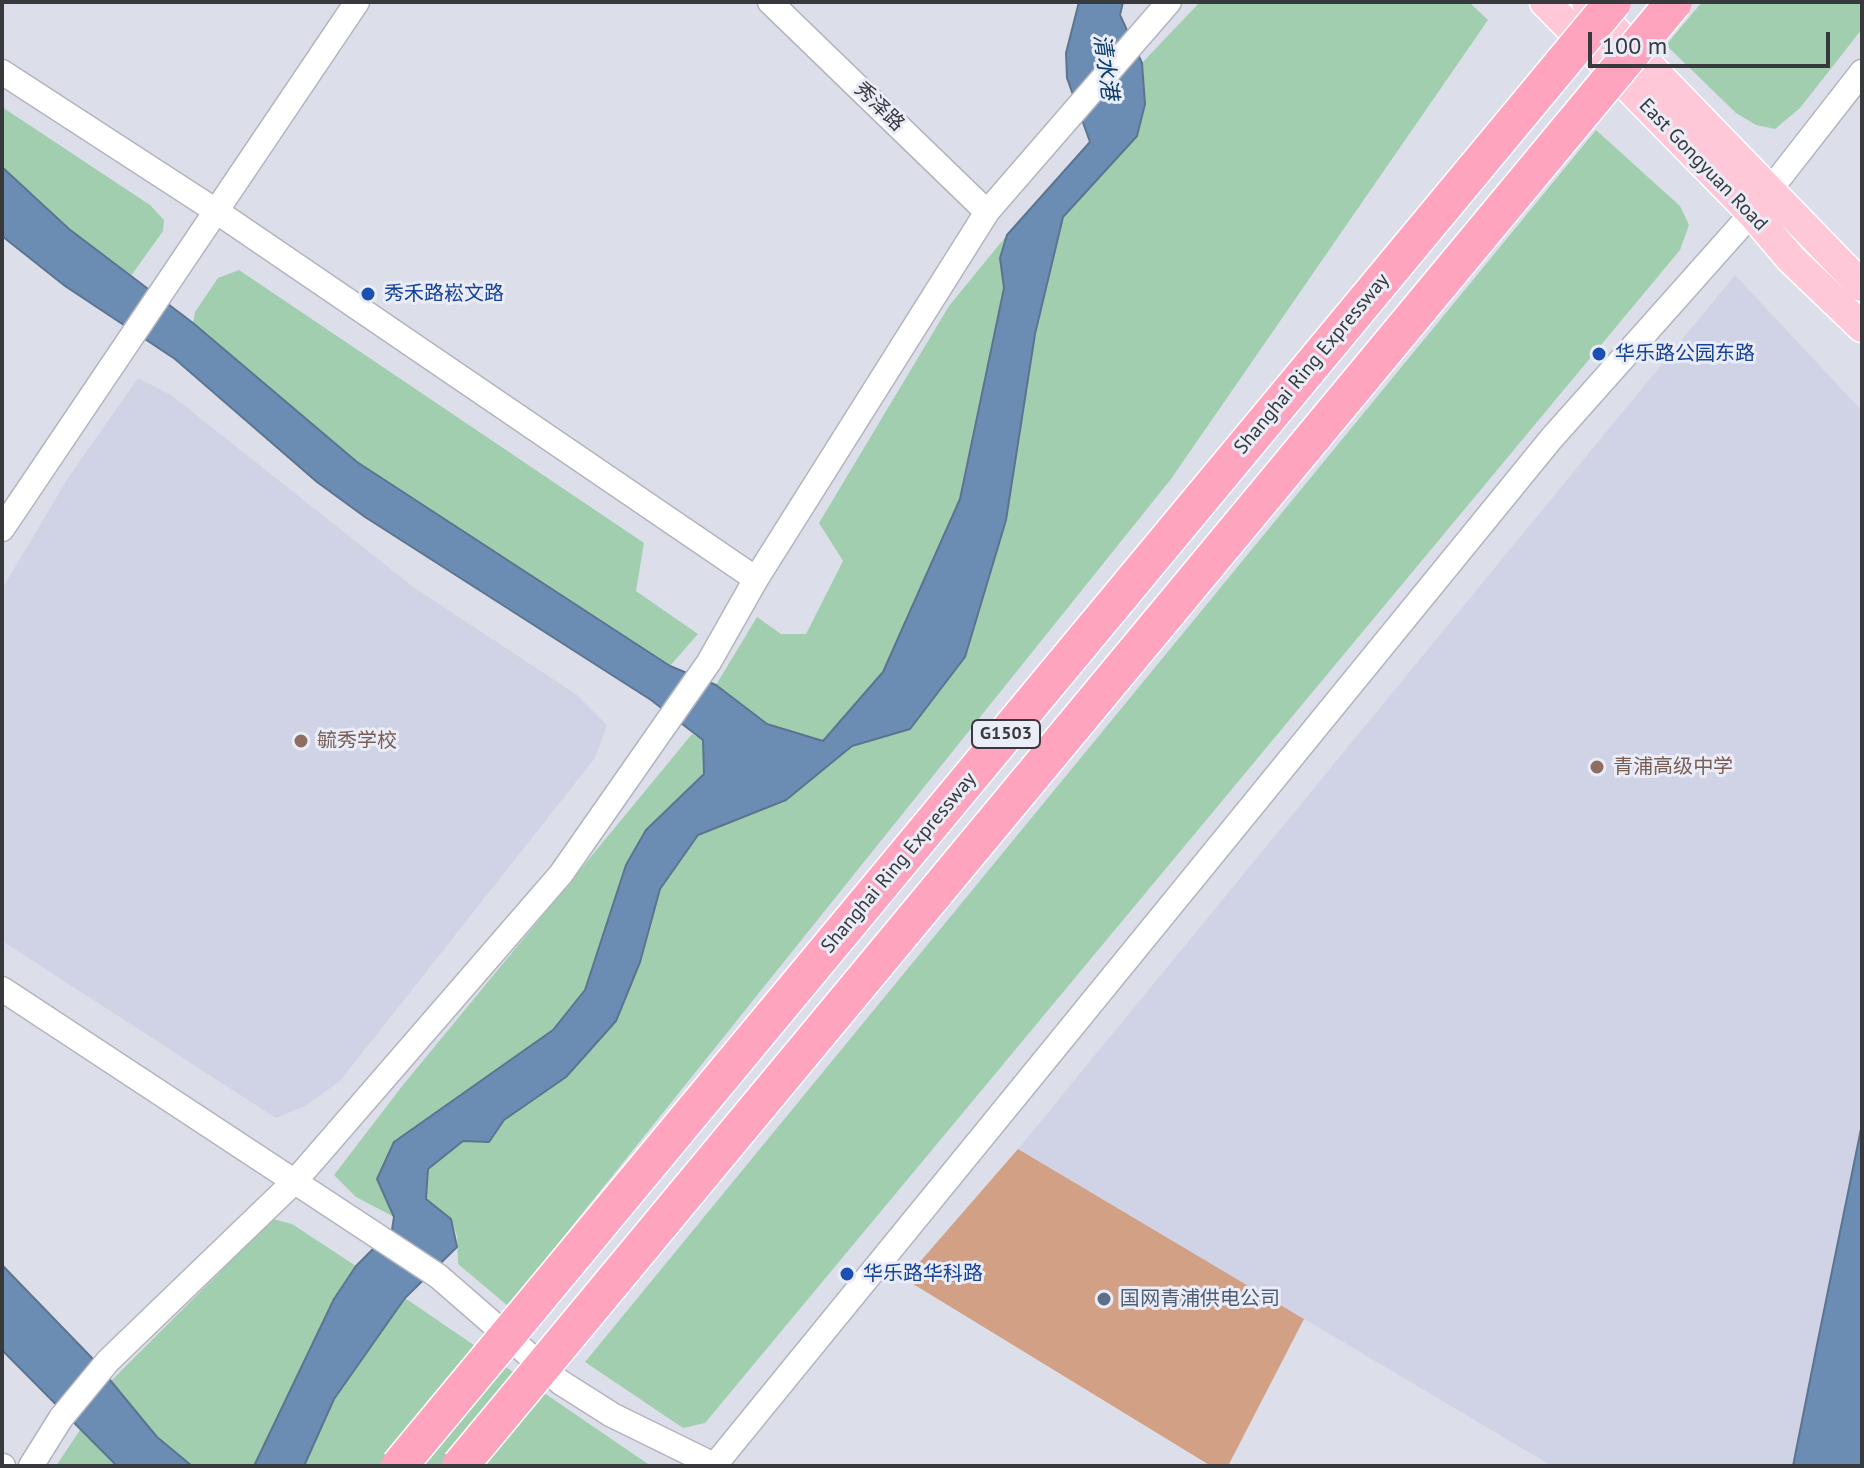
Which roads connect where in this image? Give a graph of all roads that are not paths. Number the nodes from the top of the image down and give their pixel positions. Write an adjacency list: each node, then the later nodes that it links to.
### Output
1 (357, 2): 11 (street)
2 (770, 2): 12 (street, 秀泽路)
3 (1169, 2): 12 (street)
4 (1545, 2): 10 (main road, East Gongyuan Road)
5 (1587, 2): 10 (main road, East Gongyuan Road)
6 (1613, 2): 20 (highway, Shanghai Ring Expressway / G1503, bridge)
7 (1674, 2): 21 (highway, G1503, bridge)
8 (2, 72): 11 (street)
9 (1862, 72): 10 (street)
10 (1761, 201): 13 (main road, East Gongyuan Road); 14 (main road, East Gongyuan Road); 22 (street)
11 (216, 211): 15 (street); 16 (street)
12 (987, 212): 16 (street)
13 (1862, 286)
14 (1862, 327)
15 (2, 529)
16 (756, 579): 18 (street)
17 (2, 989): 18 (street)
18 (296, 1180): 19 (street); 22 (street)
19 (31, 1466)
20 (399, 1466)
21 (460, 1466)
22 (714, 1466)

